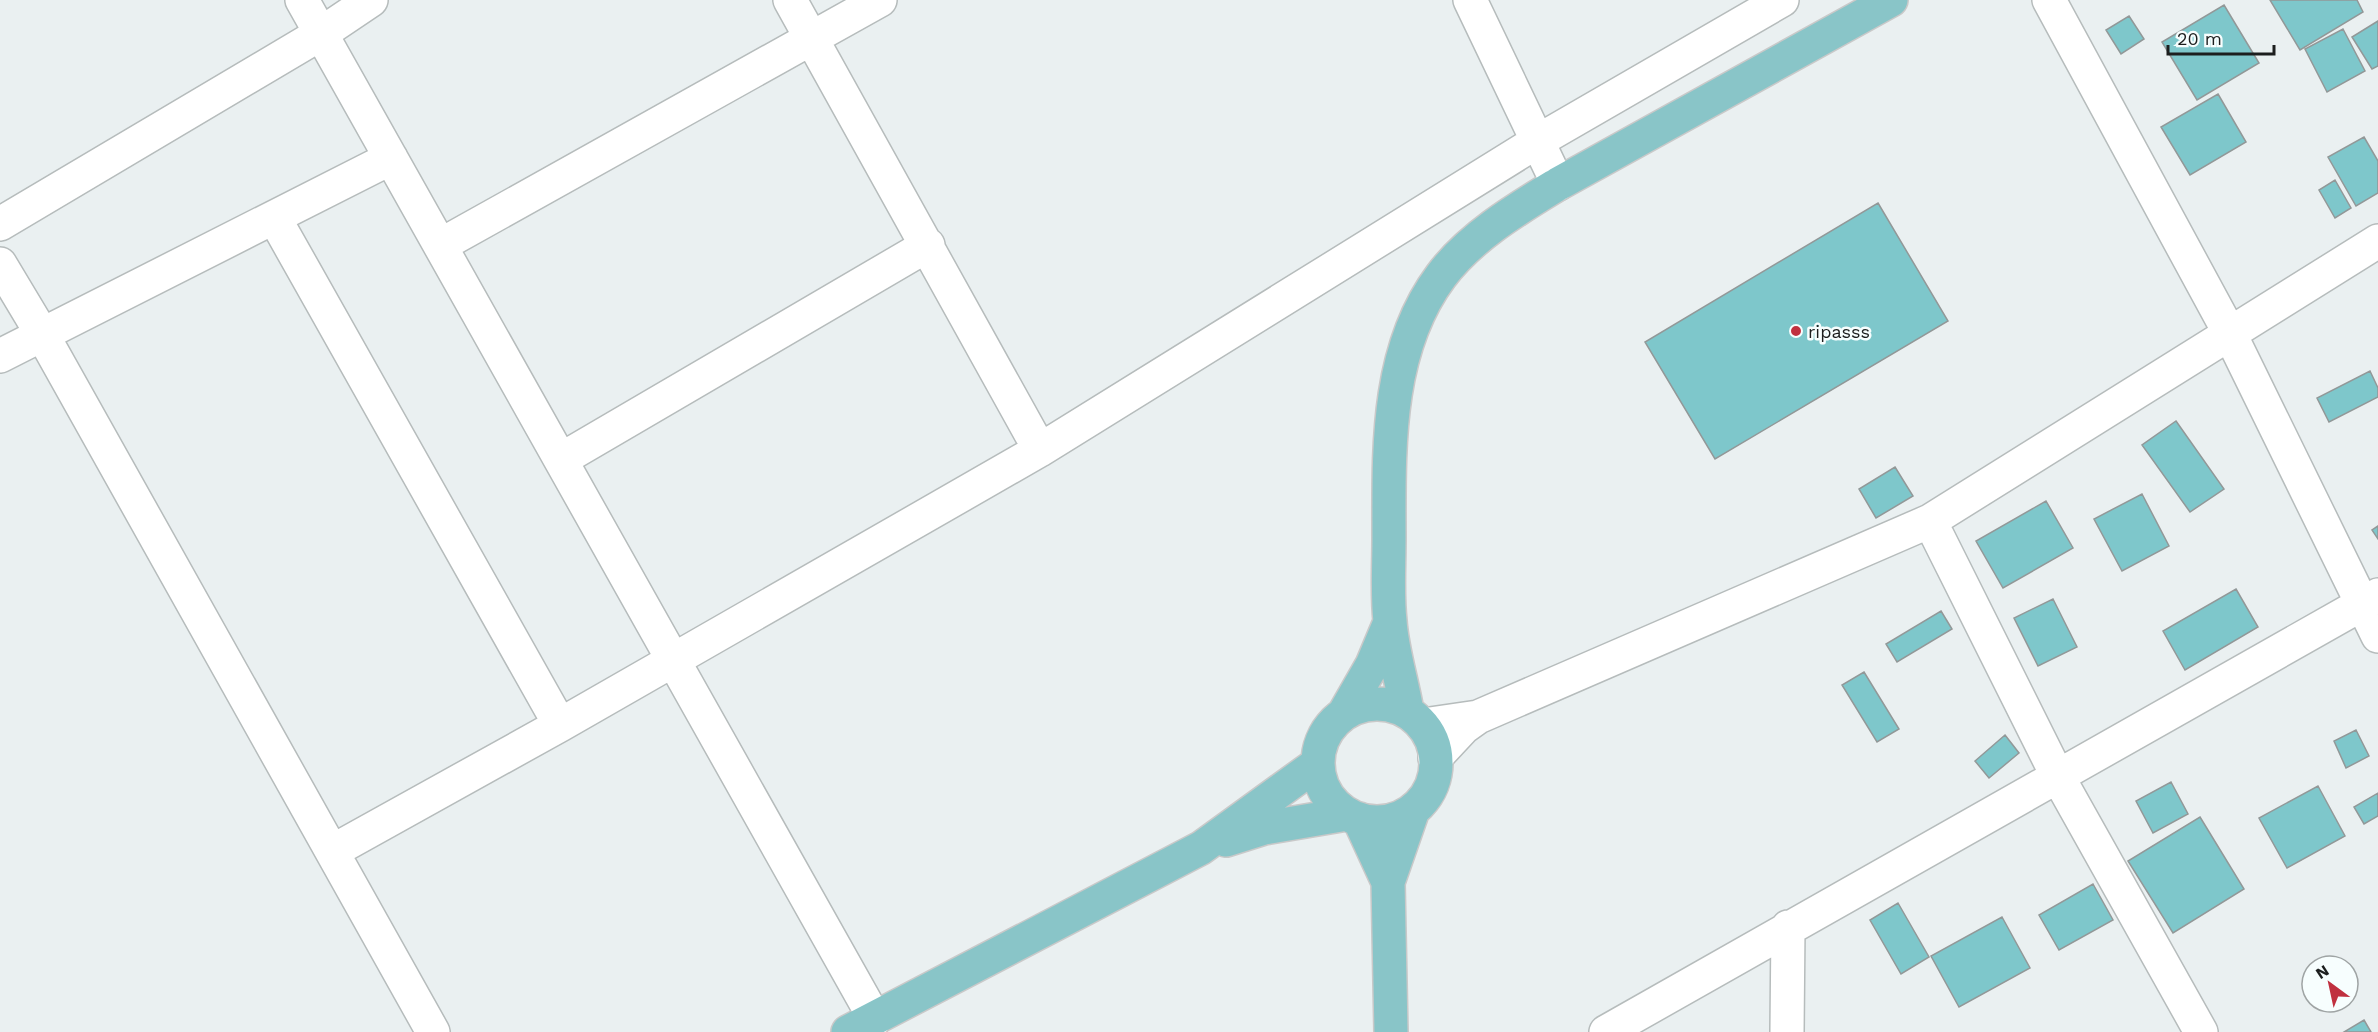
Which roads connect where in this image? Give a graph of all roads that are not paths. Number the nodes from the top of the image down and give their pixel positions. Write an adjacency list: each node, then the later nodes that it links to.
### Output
1 (302, 0): 9 (street)
2 (371, 0): 9 (street)
3 (790, 0): 10 (street)
4 (880, 0): 10 (street)
5 (1470, 0): 11 (street)
6 (1782, 0): 11 (street)
7 (1892, 0): 13 (main road)
8 (2049, 0): 20 (street)
9 (322, 33): 12 (street); 15 (street)
10 (811, 38): 17 (street); 18 (street)
11 (1538, 141): 13 (street); 23 (street)
12 (391, 158): 14 (street); 17 (street)
13 (1558, 184): 27 (main road)
14 (275, 219): 21 (street); 33 (street)
15 (0, 224)
16 (2378, 241): 20 (street)
17 (441, 245): 24 (street)
18 (928, 245): 23 (street); 24 (street)
19 (0, 264): 21 (street)
20 (2229, 332): 25 (street); 26 (street)
21 (42, 334): 22 (street); 40 (street)
22 (0, 356)
23 (1040, 450): 29 (street)
24 (562, 459): 29 (street)
25 (1930, 521): 31 (street); 36 (street)
26 (2369, 600): 28 (street); 36 (street)
27 (1389, 622): 30 (main road); 32 (main road)
28 (2378, 636)
29 (675, 659): 33 (street); 43 (street)
30 (1345, 712): 32 (main road); 35 (main road)
31 (1478, 717): 32 (street); 34 (street)
32 (1415, 718): 34 (main road)
33 (560, 725): 40 (street)
34 (1435, 758): 37 (main road)
35 (1317, 764): 38 (main road); 39 (main road)
36 (2057, 775): 42 (street); 48 (street)
37 (1413, 810): 38 (main road); 41 (main road)
38 (1353, 817): 39 (main road); 41 (main road)
39 (1201, 848): 43 (main road)
40 (333, 851): 44 (street)
41 (1388, 882): 45 (main road)
42 (1788, 927): 46 (street); 47 (street)
43 (862, 1025)
44 (433, 1032)
45 (1391, 1032)
46 (1606, 1032)
47 (1787, 1032)
48 (2202, 1032)

